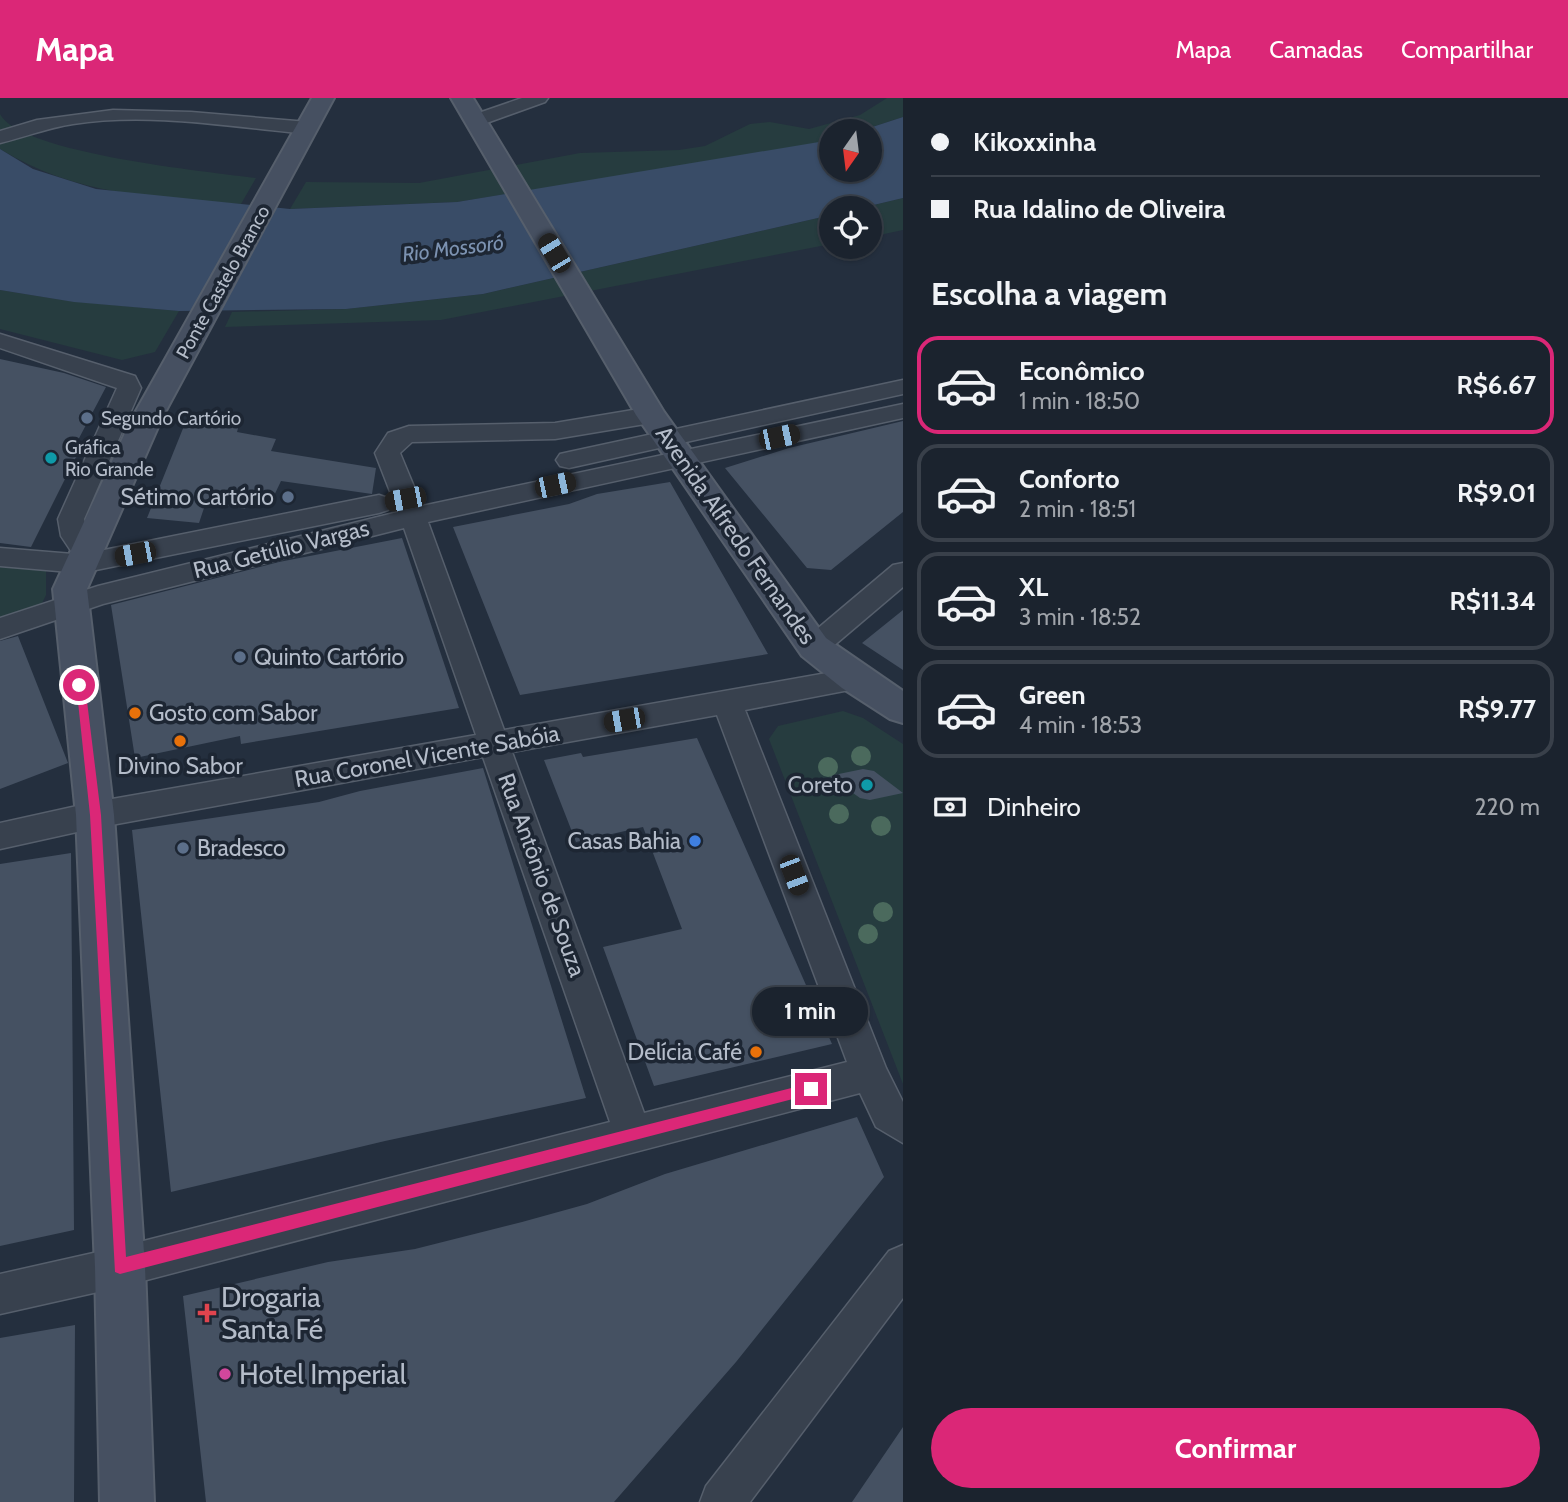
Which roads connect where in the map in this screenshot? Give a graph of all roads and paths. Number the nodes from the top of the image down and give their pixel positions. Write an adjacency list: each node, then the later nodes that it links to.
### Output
1 (323, 98): 7 (main road, Ponte Castelo Branco)
2 (462, 98): 5 (main road, Avenida Alfredo Fernandes)
3 (539, 98): 5 (street)
4 (107, 105): 6 (street); 7 (street)
5 (480, 130): 12 (main road, Avenida Alfredo Fernandes)
6 (5, 135)
7 (303, 137): 16 (main road, Ponte Castelo Branco)
8 (0, 341): 16 (street)
9 (903, 387): 12 (street, Rua Getúlio Vargas)
10 (903, 411): 12 (street, Rua Getúlio Vargas)
11 (579, 428): 12 (street); 13 (street); 14 (street, Rua Antônio de Souza)
12 (666, 437): 13 (street, Rua Getúlio Vargas); 14 (street, Rua Getúlio Vargas); 20 (main road, Avenida Alfredo Fernandes)
13 (604, 452): 14 (street, Rua Getúlio Vargas)
14 (409, 508): 16 (street, Rua Getúlio Vargas); 18 (street, Rua Getúlio Vargas); 24 (street, Rua Antônio de Souza)
15 (0, 557): 16 (street, Rua Getúlio Vargas)
16 (83, 558): 18 (main road, Ponte Castelo Branco)
17 (903, 572): 20 (street)
18 (70, 604): 19 (street, Rua Getúlio Vargas); 25 (main road)
19 (0, 629)
20 (814, 647): 21 (main road, Avenida Alfredo Fernandes)
21 (855, 679): 22 (street, Rua Coronel Vicente Sabóia); 23 (main road, Avenida Alfredo Fernandes)
22 (727, 701): 24 (street, Rua Coronel Vicente Sabóia); 27 (street)
23 (903, 709)
24 (495, 744): 25 (street, Rua Coronel Vicente Sabóia); 29 (street, Rua Antônio de Souza)
25 (96, 815): 26 (street, Rua Coronel Vicente Sabóia); 31 (main road)
26 (0, 836)
27 (870, 1073): 28 (street); 29 (street)
28 (903, 1125)
29 (634, 1134): 31 (street)
30 (903, 1265): 34 (street)
31 (120, 1266): 32 (street); 33 (main road)
32 (0, 1294)
33 (127, 1502)
34 (722, 1502)

